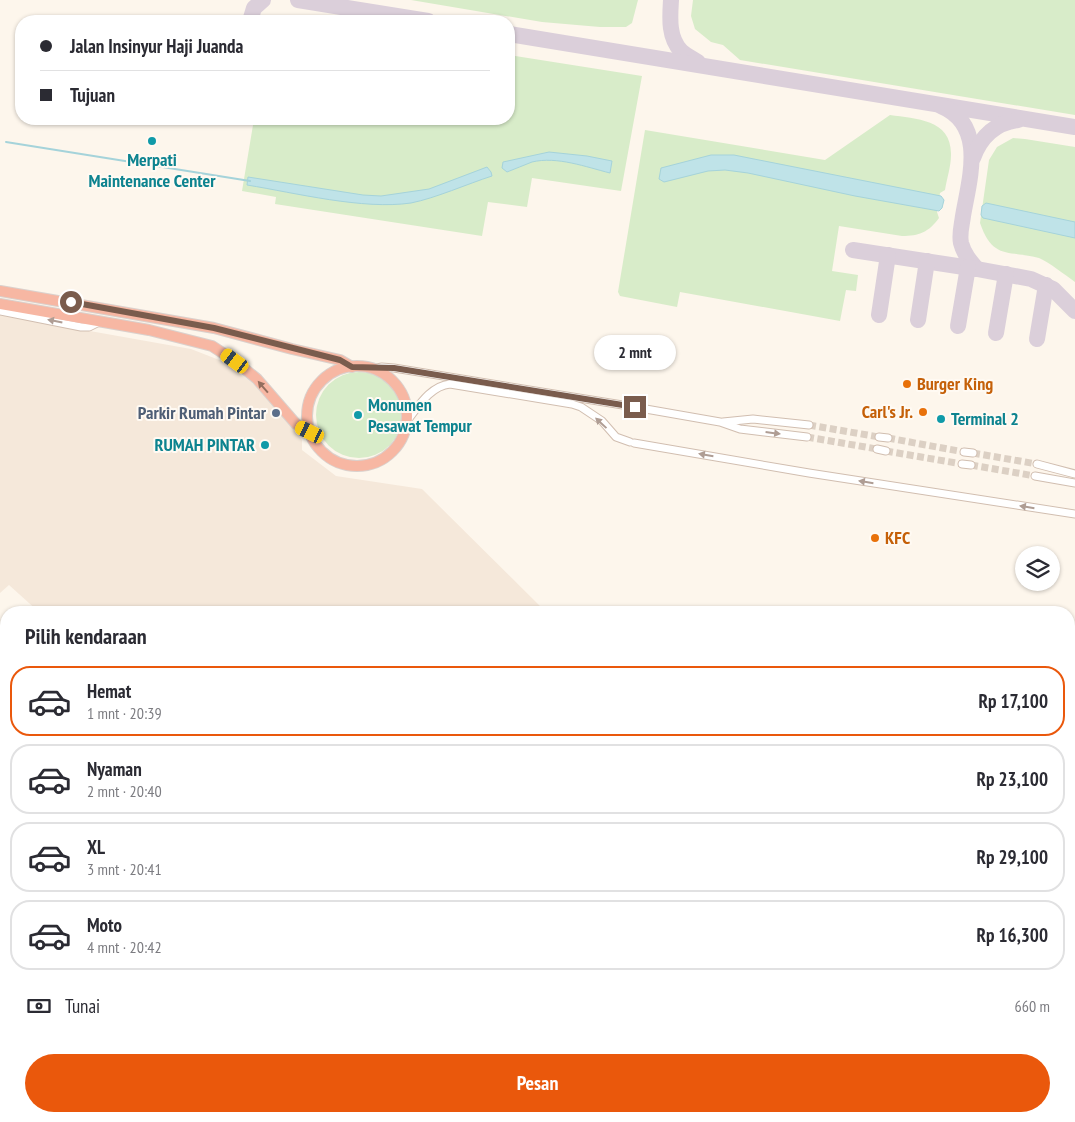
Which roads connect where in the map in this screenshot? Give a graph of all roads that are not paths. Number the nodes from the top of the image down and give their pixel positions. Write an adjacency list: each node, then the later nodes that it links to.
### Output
1 (0, 290): 2 (highway)
2 (71, 302): 5 (highway); 7 (highway)
3 (0, 304): 5 (highway)
4 (0, 311): 6 (street, one-way to 4)
5 (69, 315): 6 (highway)
6 (101, 321): 12 (highway, one-way to 6)
7 (352, 367): 8 (highway); 12 (highway)
8 (372, 369): 9 (highway); 10 (street)
9 (407, 421): 12 (highway); 26 (street, one-way to 9)
10 (720, 422): 11 (street); 13 (street, one-way to 13)
11 (809, 425)
12 (310, 432)
13 (807, 437)
14 (879, 437): 15 (street)
15 (888, 438)
16 (877, 449): 17 (street)
17 (886, 451)
18 (964, 452): 19 (street)
19 (973, 453)
20 (962, 464): 22 (street)
21 (1038, 464): 23 (street)
22 (971, 466)
23 (1075, 474)
24 (1035, 476): 25 (street)
25 (1075, 483)
26 (1075, 514)

